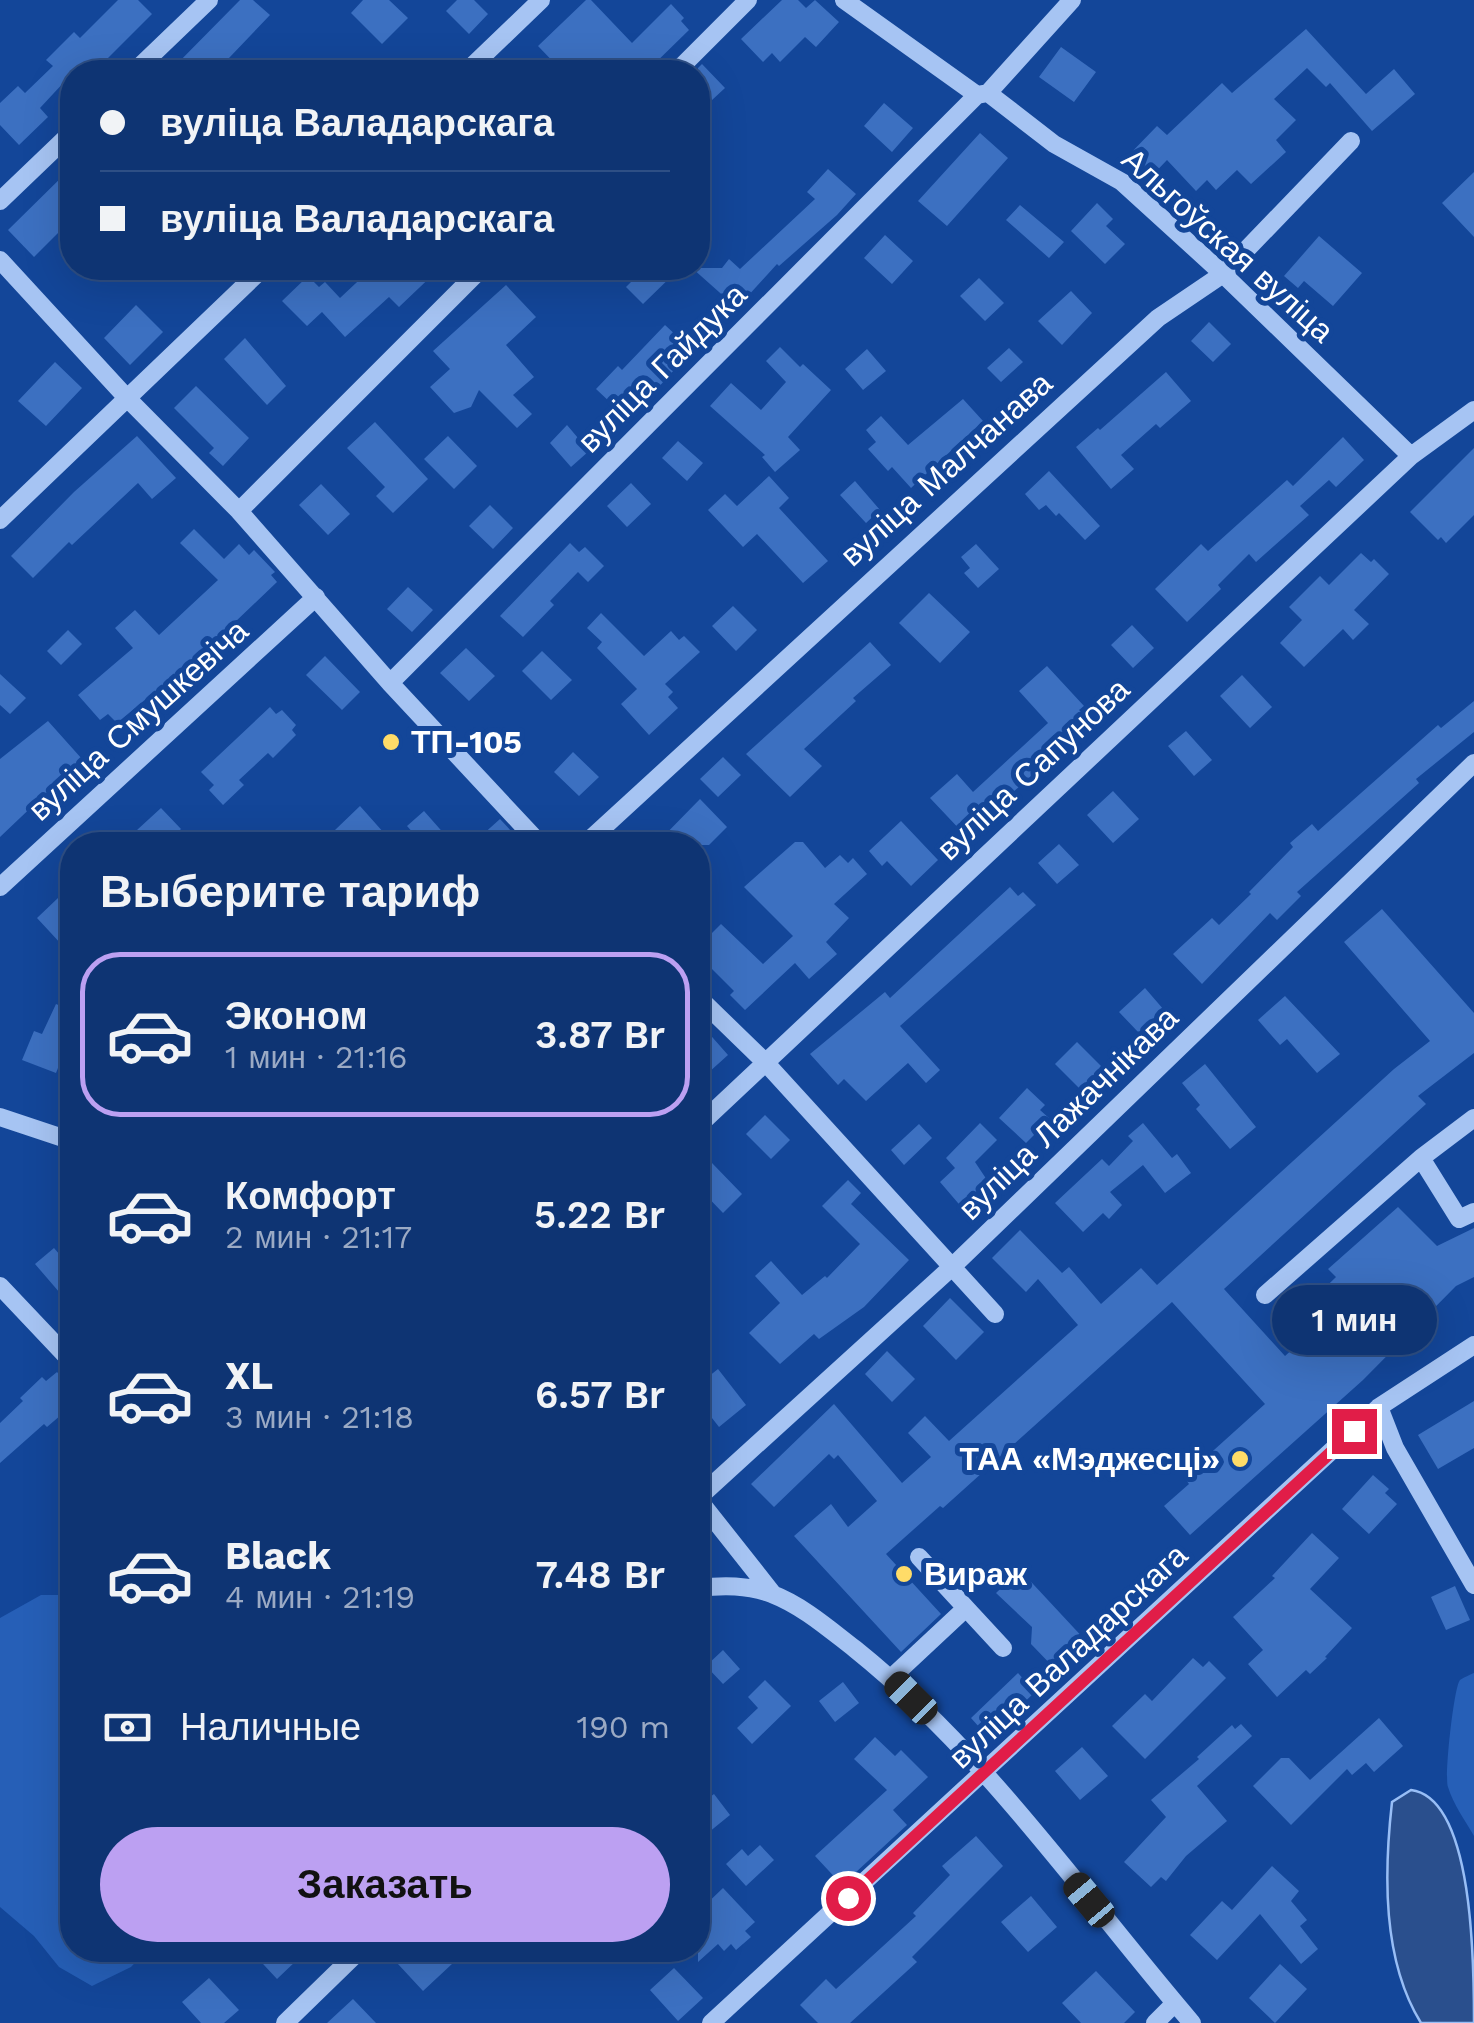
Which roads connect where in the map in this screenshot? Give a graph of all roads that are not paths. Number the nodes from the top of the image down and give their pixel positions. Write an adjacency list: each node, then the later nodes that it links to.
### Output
1 (209, 0): 6 (street)
2 (542, 0): 7 (street)
3 (748, 0): 8 (street)
4 (844, 0): 9 (street, Альгоўская вуліца)
5 (1072, 0): 9 (street, вуліца Гайдука)
6 (146, 60)
7 (479, 60)
8 (688, 60)
9 (983, 94): 14 (street, Альгоўская вуліца); 23 (street, вуліца Гайдука)
10 (1351, 141): 14 (street, вуліца Малчанава)
11 (60, 144): 12 (street)
12 (0, 201)
13 (0, 260): 17 (street)
14 (1222, 274): 19 (street, Альгоўская вуліца); 26 (street, вуліца Малчанава)
15 (250, 280): 17 (street)
16 (470, 280): 20 (street)
17 (127, 398): 20 (street); 21 (street)
18 (1474, 410): 19 (street, вуліца Сапунова)
19 (1411, 456): 29 (street, вуліца Сапунова)
20 (239, 511): 22 (street)
21 (0, 520)
22 (316, 597): 23 (street); 27 (street, вуліца Смушкевіча)
23 (390, 683): 25 (street)
24 (1474, 764): 36 (street, вуліца Лажачнікава)
25 (529, 832)
26 (598, 832)
27 (0, 887)
28 (710, 1009): 29 (street)
29 (765, 1062): 30 (street, вуліца Сапунова); 36 (street)
30 (710, 1115)
31 (0, 1117): 33 (street)
32 (1474, 1118): 34 (street)
33 (60, 1137)
34 (1420, 1158): 35 (street); 38 (street)
35 (1474, 1212)
36 (952, 1266): 39 (street); 43 (street, вуліца Лажачнікава)
37 (0, 1286): 41 (street)
38 (1265, 1295)
39 (996, 1314)
40 (1474, 1345): 42 (street, вуліца Валадарскага)
41 (60, 1349)
42 (1379, 1408): 46 (street); 52 (street, вуліца Валадарскага)
43 (710, 1488)
44 (710, 1514): 48 (street)
45 (919, 1557): 49 (street)
46 (1474, 1585)
47 (710, 1587): 48 (street)
48 (774, 1595): 51 (street)
49 (966, 1608): 50 (street); 51 (street)
50 (1003, 1648)
51 (890, 1678): 52 (street)
52 (985, 1774): 54 (street); 56 (street, вуліца Валадарскага)
53 (348, 1962): 55 (street)
54 (1175, 2003): 57 (street); 58 (street)
55 (285, 2023)
56 (711, 2023)
57 (1155, 2023)
58 (1192, 2023)

